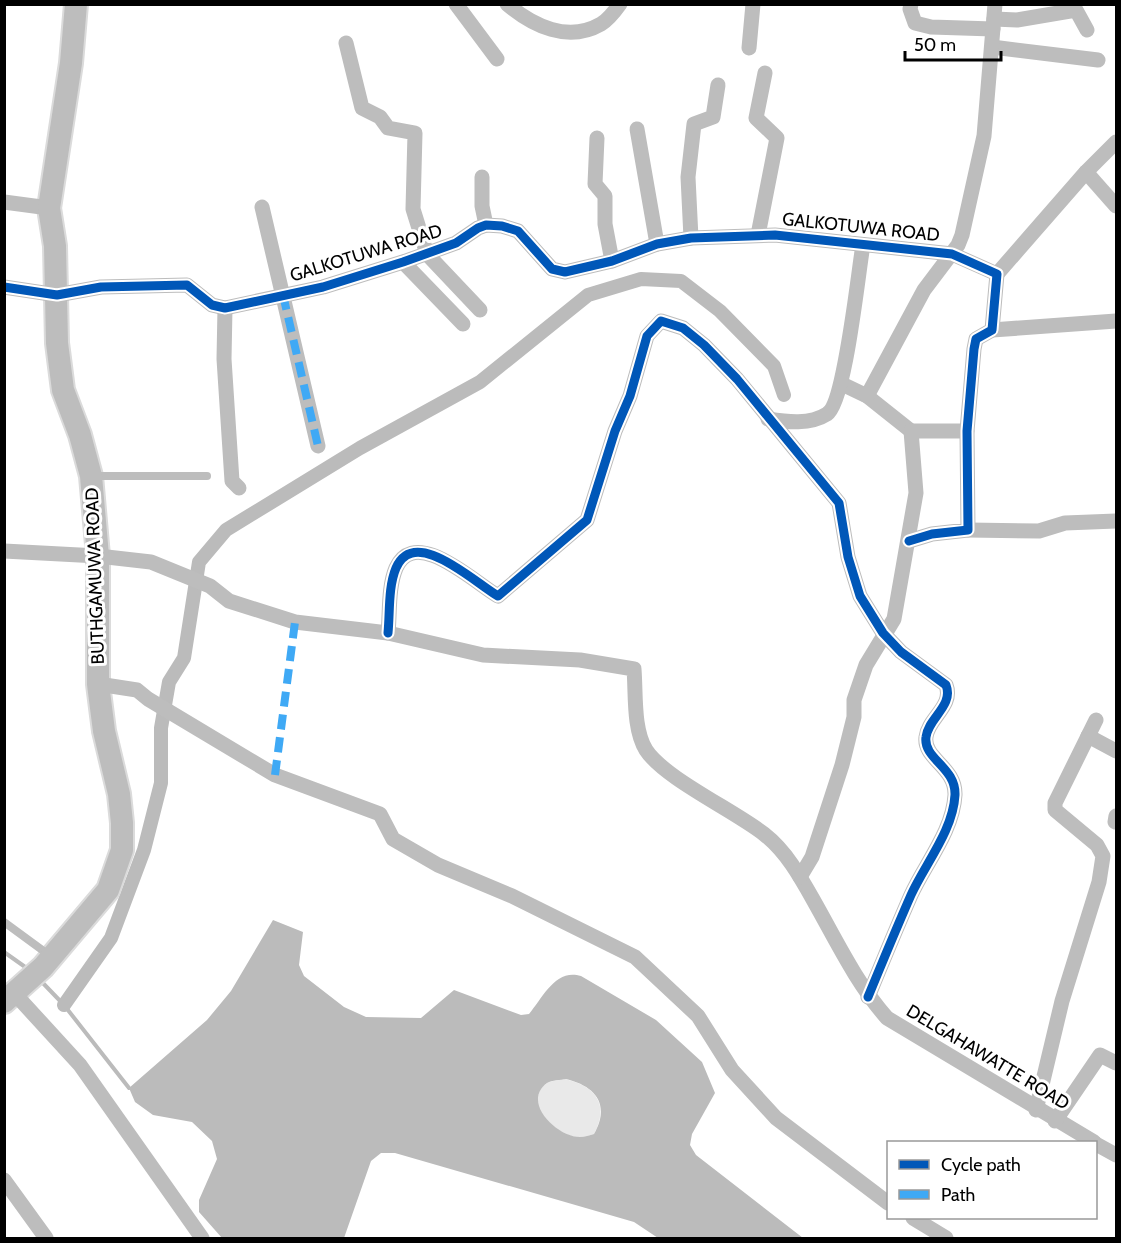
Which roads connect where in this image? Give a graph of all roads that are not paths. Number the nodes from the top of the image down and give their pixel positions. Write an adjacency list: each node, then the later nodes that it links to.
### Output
1 (76, 4): 24 (main road, BUTHGAMUWA ROAD)
2 (456, 4): 12 (street)
3 (507, 4): 4 (street)
4 (620, 4)
5 (753, 4): 11 (street)
6 (911, 4): 7 (street)
7 (994, 18): 8 (street); 10 (street)
8 (1087, 30)
9 (346, 43): 30 (street)
10 (992, 47): 13 (street); 31 (street)
11 (749, 48)
12 (497, 59)
13 (1098, 60)
14 (765, 74): 26 (street)
15 (718, 84): 27 (street)
16 (637, 129): 28 (street)
17 (597, 138): 32 (street)
18 (1116, 142): 19 (street)
19 (1086, 172): 22 (street); 34 (street)
20 (482, 177): 25 (street)
21 (4, 202): 24 (street)
22 (1116, 206)
23 (262, 207): 37 (street)
24 (49, 208): 36 (main road, BUTHGAMUWA ROAD)
25 (486, 225): 30 (street, GALKOTUWA ROAD); 32 (street, GALKOTUWA ROAD)
26 (758, 235): 27 (street, GALKOTUWA ROAD); 29 (street, GALKOTUWA ROAD)
27 (691, 238): 28 (street, GALKOTUWA ROAD)
28 (657, 244): 32 (street, GALKOTUWA ROAD)
29 (863, 245): 31 (street, GALKOTUWA ROAD); 43 (street)
30 (427, 254): 33 (street, GALKOTUWA ROAD); 39 (street)
31 (952, 254): 34 (street, GALKOTUWA ROAD); 44 (street)
32 (612, 261)
33 (403, 262): 37 (street, GALKOTUWA ROAD); 41 (street)
34 (997, 274): 42 (street)
35 (4, 287): 36 (street)
36 (57, 295): 38 (street); 49 (main road, BUTHGAMUWA ROAD)
37 (283, 295): 38 (street, GALKOTUWA ROAD); 48 (street)
38 (225, 308): 51 (street)
39 (480, 310)
40 (1116, 321): 42 (street)
41 (463, 324)
42 (992, 330): 47 (street)
43 (842, 384): 44 (street); 45 (street)
44 (867, 396): 46 (street)
45 (768, 419): 57 (street); 58 (street)
46 (911, 431): 47 (street); 54 (street)
47 (967, 431): 53 (street)
48 (318, 446)
49 (91, 476): 50 (lane); 56 (main road, BUTHGAMUWA ROAD)
50 (207, 476)
51 (239, 488)
52 (1116, 521): 53 (street)
53 (968, 530): 54 (street)
54 (909, 542): 58 (street)
55 (4, 551): 56 (street, DELGAHAWATTE ROAD)
56 (98, 556): 57 (street, DELGAHAWATTE ROAD); 59 (main road, BUTHGAMUWA ROAD)
57 (388, 633): 63 (street, DELGAHAWATTE ROAD)
58 (883, 633): 63 (street); 66 (street)
59 (98, 684): 65 (main road, BUTHGAMUWA ROAD); 74 (street)
60 (1096, 720): 61 (street)
61 (1088, 736): 62 (street); 68 (street)
62 (1116, 751)
63 (800, 876): 66 (street, DELGAHAWATTE ROAD)
64 (4, 922): 65 (lane)
65 (28, 980): 77 (street)
66 (868, 997): 68 (street, DELGAHAWATTE ROAD)
67 (1116, 1063): 69 (street)
68 (1036, 1110): 69 (street, DELGAHAWATTE ROAD)
69 (1055, 1121): 70 (street, DELGAHAWATTE ROAD)
70 (1091, 1141)
71 (1097, 1144): 72 (street, DELGAHAWATTE ROAD)
72 (1116, 1155)
73 (4, 1180): 76 (street)
74 (887, 1202)
75 (915, 1219): 78 (street)
76 (46, 1239)
77 (202, 1239)
78 (945, 1239)

